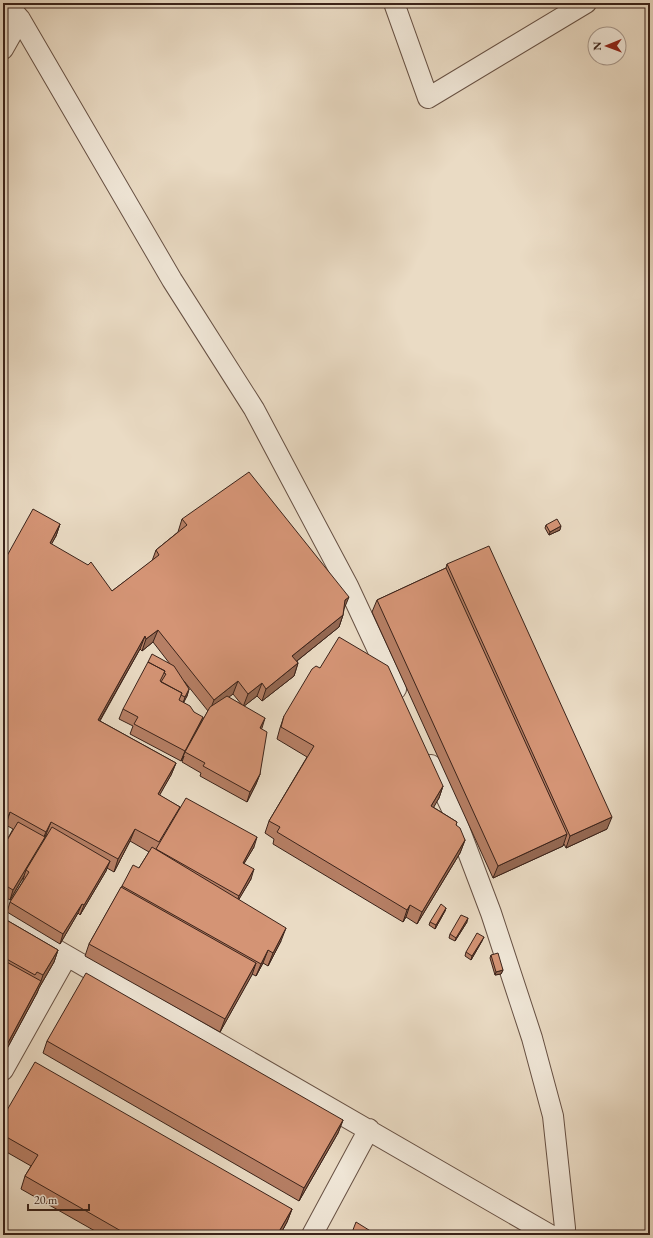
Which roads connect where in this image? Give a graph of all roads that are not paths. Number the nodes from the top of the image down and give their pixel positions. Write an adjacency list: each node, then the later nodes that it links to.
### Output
1 (6, 3): 4 (street)
2 (394, 3): 3 (street)
3 (586, 3)
4 (20, 19): 5 (street); 6 (street)
5 (3, 49)
6 (405, 707)
7 (424, 750): 14 (street)
8 (3, 919): 9 (street)
9 (67, 956): 10 (street); 11 (street)
10 (3, 1070)
11 (369, 1129): 12 (street); 13 (street)
12 (312, 1235)
13 (550, 1235)
14 (564, 1235)

